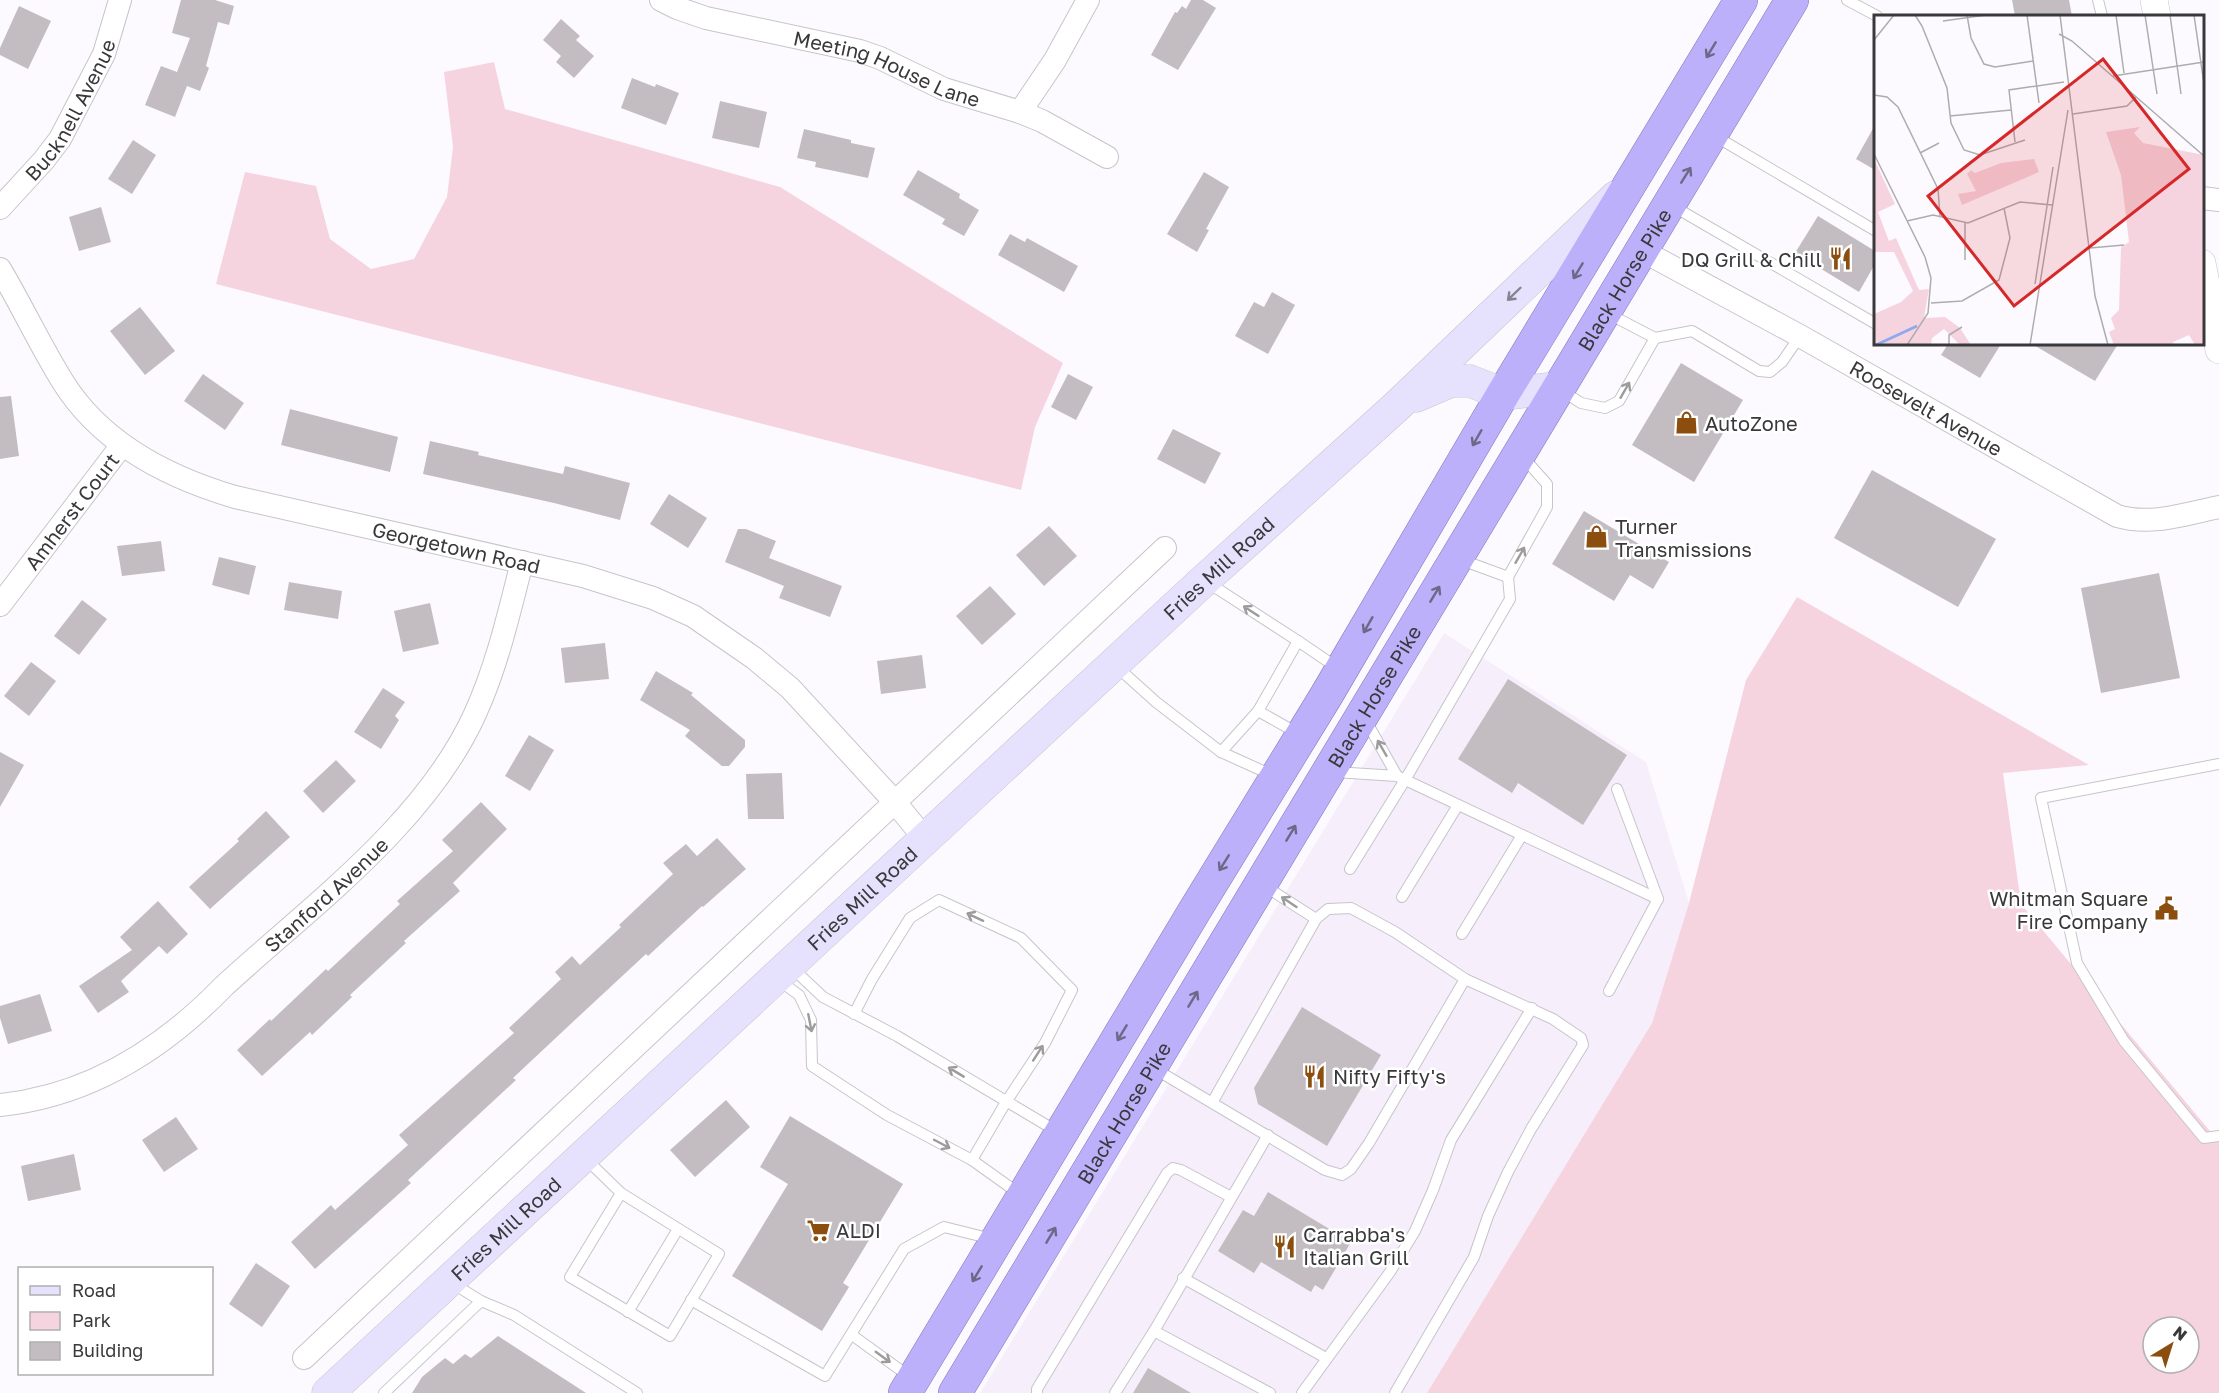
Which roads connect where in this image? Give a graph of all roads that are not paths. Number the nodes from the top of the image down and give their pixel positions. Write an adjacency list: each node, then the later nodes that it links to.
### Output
1 (120, 0): 19 (street, Bucknell Avenue)
2 (661, 0): 12 (street, Meeting House Lane)
3 (1088, 0): 12 (street)
4 (1741, 0): 15 (highway, Black Horse Pike, one-way to 15)
5 (1792, 0): 13 (highway, Black Horse Pike)
6 (1847, 0): 9 (lane)
7 (2098, 0): 10 (lane)
8 (2154, 0): 11 (street)
9 (1875, 15)
10 (2102, 15)
11 (2157, 15)
12 (1020, 112): 14 (street, Meeting House Lane)
13 (1712, 134): 18 (highway, Black Horse Pike, one-way to 13); 20 (lane)
14 (1107, 157)
15 (1632, 182): 30 (highway, Black Horse Pike, one-way to 30); 31 (main road, Fries Mill Road, one-way to 31)
16 (2204, 198): 17 (street)
17 (2219, 200)
18 (1669, 203): 21 (highway, Black Horse Pike); 25 (lane)
19 (0, 208)
20 (1874, 230)
21 (1641, 250): 24 (highway, Black Horse Pike); 26 (street, Roosevelt Avenue)
22 (0, 268): 32 (street, Georgetown Road)
23 (2204, 273): 28 (street)
24 (1605, 312): 27 (lane); 29 (highway, Black Horse Pike)
25 (1874, 323)
26 (1800, 336): 27 (lane); 34 (street, Roosevelt Avenue)
27 (1655, 338): 29 (lane, one-way to 27)
28 (2219, 350)
29 (1558, 388): 30 (main road, Fries Mill Road); 33 (highway, Black Horse Pike)
30 (1503, 394): 31 (main road, Fries Mill Road); 43 (highway, Black Horse Pike, one-way to 43)
31 (1397, 406): 39 (main road, Fries Mill Road)
32 (122, 445): 37 (street, Georgetown Road); 40 (street, Amherst Court)
33 (1519, 453): 36 (highway, Black Horse Pike); 38 (lane, one-way to 33)
34 (2219, 507)
35 (1165, 548): 53 (street)
36 (1456, 558): 38 (lane); 45 (highway, Black Horse Pike, one-way to 36)
37 (522, 562): 53 (street, Georgetown Road); 72 (street, Stanford Avenue)
38 (1508, 577): 51 (lane)
39 (1204, 580): 41 (lane, one-way to 39); 42 (main road, Fries Mill Road)
40 (0, 606)
41 (1298, 641): 43 (lane); 44 (lane)
42 (1113, 664): 47 (lane); 56 (main road, Fries Mill Road)
43 (1342, 670): 46 (highway, Black Horse Pike)
44 (1258, 711): 46 (lane); 47 (lane)
45 (1363, 714): 49 (highway, Black Horse Pike); 51 (lane, one-way to 45)
46 (1302, 736): 50 (highway, Black Horse Pike)
47 (1221, 752): 50 (lane)
48 (2219, 764): 75 (lane)
49 (1329, 771): 51 (lane); 58 (highway, Black Horse Pike, one-way to 49)
50 (1277, 777): 61 (highway, Black Horse Pike, one-way to 61)
51 (1401, 778): 54 (lane); 57 (lane)
52 (1617, 789): 60 (lane)
53 (894, 801): 56 (street, Georgetown Road); 91 (street)
54 (1458, 805): 55 (lane); 59 (lane)
55 (1522, 835): 60 (lane); 63 (lane)
56 (925, 839): 64 (main road, Fries Mill Road)
57 (1350, 869)
58 (1263, 884): 62 (lane, one-way to 58); 69 (highway, Black Horse Pike, one-way to 58)
59 (1402, 897)
60 (1658, 899): 66 (lane)
61 (1195, 910): 69 (highway); 73 (highway, Black Horse Pike, one-way to 73)
62 (1316, 919): 65 (lane); 70 (lane)
63 (1462, 934)
64 (783, 972): 68 (lane); 76 (main road, Fries Mill Road); 77 (lane, one-way to 77)
65 (1465, 979): 67 (lane); 74 (lane)
66 (1609, 991)
67 (1532, 1008): 92 (lane); 102 (lane)
68 (854, 1014): 71 (lane, one-way to 68); 71 (lane, one-way to 68)
69 (1152, 1067): 70 (lane); 90 (highway, Black Horse Pike, one-way to 69)
70 (1213, 1101): 74 (lane)
71 (1006, 1102): 73 (lane); 77 (lane)
72 (0, 1105)
73 (1061, 1134): 79 (highway, Black Horse Pike)
74 (1268, 1135): 80 (lane)
75 (2219, 1136)
76 (584, 1157): 78 (lane); 84 (main road, Fries Mill Road)
77 (972, 1160): 79 (lane)
78 (621, 1193): 81 (lane); 87 (lane)
79 (1024, 1197): 82 (highway, Black Horse Pike)
80 (1230, 1197): 83 (lane); 98 (lane)
81 (678, 1229): 85 (lane); 87 (lane)
82 (998, 1241): 89 (lane); 90 (highway); 93 (highway, Black Horse Pike, one-way to 93)
83 (1183, 1278): 88 (lane); 92 (lane)
84 (449, 1282): 86 (lane); 94 (main road, Fries Mill Road)
85 (691, 1300): 87 (lane); 89 (lane)
86 (481, 1301): 95 (lane); 96 (lane)
87 (628, 1312)
88 (1154, 1331): 99 (lane); 100 (lane)
89 (852, 1335): 93 (lane, one-way to 93)
90 (978, 1356): 97 (highway, Black Horse Pike)
91 (304, 1358)
92 (1326, 1358): 101 (lane)
93 (909, 1386)
94 (328, 1393)
95 (384, 1393)
96 (637, 1393)
97 (955, 1393)
98 (1036, 1393)
99 (1115, 1393)
100 (1270, 1393)
101 (1302, 1393)
102 (1395, 1393)

